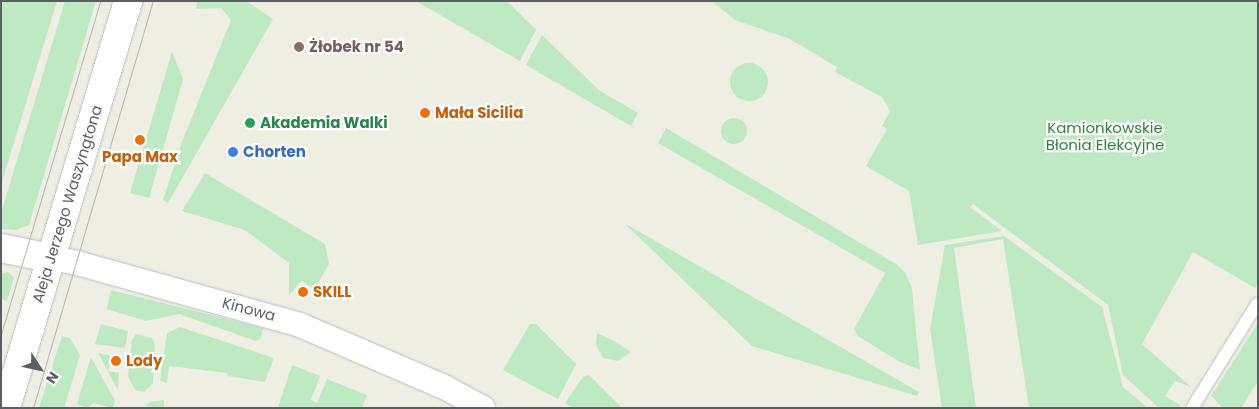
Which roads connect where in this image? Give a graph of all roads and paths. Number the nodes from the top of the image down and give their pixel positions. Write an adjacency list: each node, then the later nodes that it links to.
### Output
1 (128, 1): 3 (main road, Aleja Jerzego Waszyngtona)
2 (1, 248): 3 (main road, Kinowa)
3 (50, 258): 5 (main road, Aleja Jerzego Waszyngtona); 6 (street, Kinowa)
4 (1257, 304): 7 (lane)
5 (6, 408)
6 (484, 408)
7 (1192, 408)

